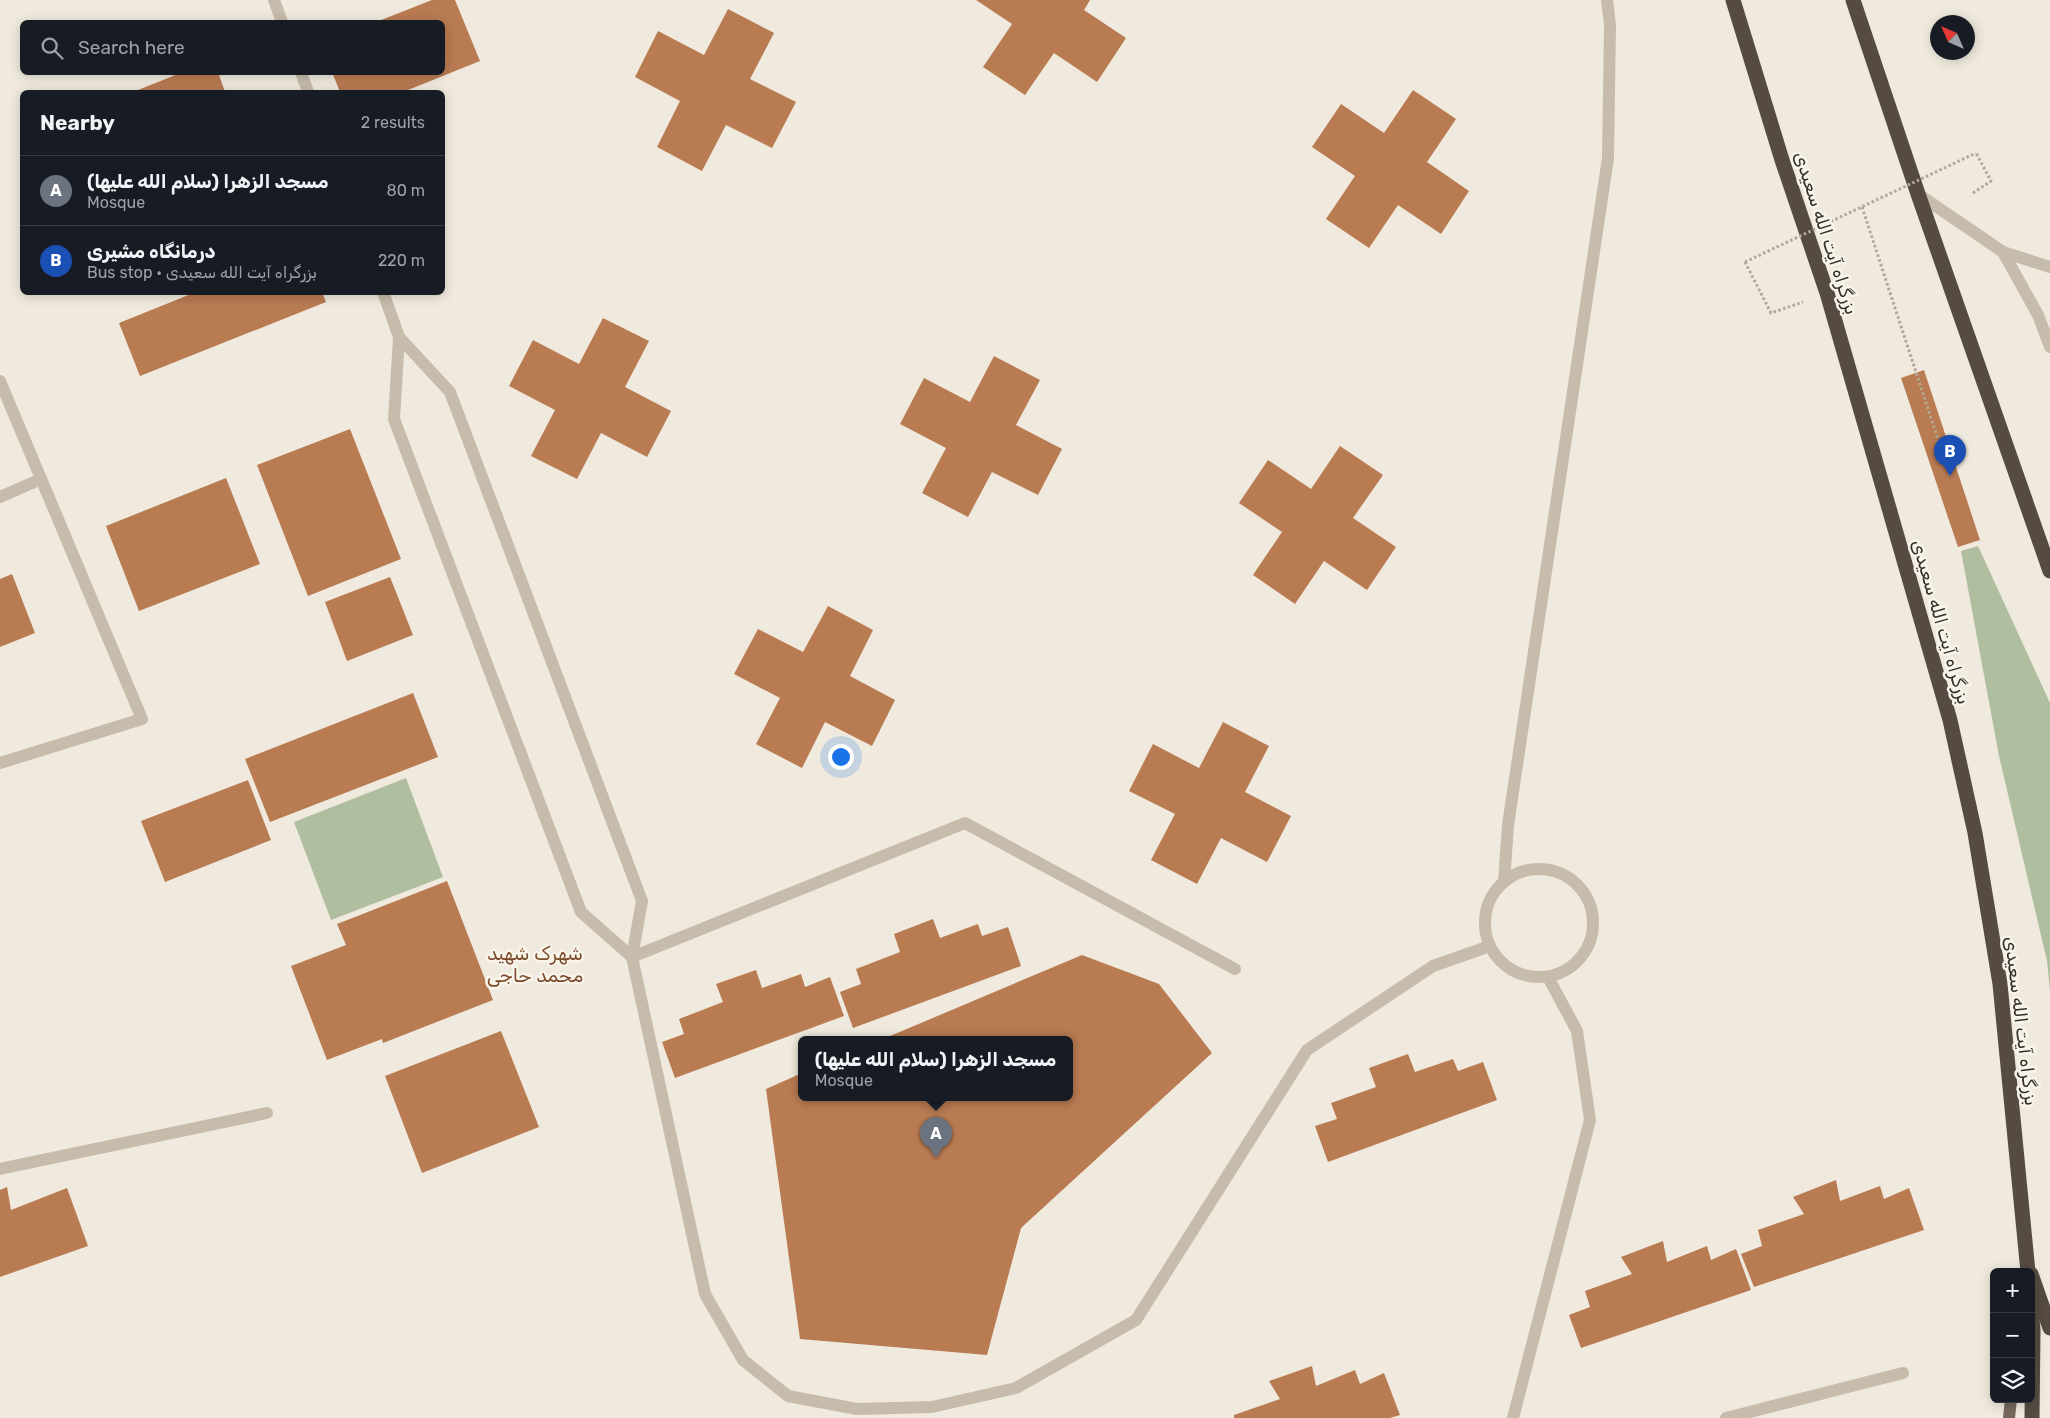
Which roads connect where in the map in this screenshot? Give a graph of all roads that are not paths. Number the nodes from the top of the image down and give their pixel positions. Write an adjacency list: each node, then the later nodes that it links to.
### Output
1 (274, 0): 5 (street)
2 (1607, 0): 20 (street)
3 (1733, 0): 27 (highway, بزرگراه آیت الله سعیدی)
4 (1853, 0): 8 (highway)
5 (281, 20)
6 (302, 75): 7 (street)
7 (307, 90)
8 (1918, 194): 9 (street); 18 (highway)
9 (2003, 252): 10 (street); 12 (street)
10 (2050, 267)
11 (384, 295): 13 (street)
12 (2044, 317): 14 (street)
13 (399, 337): 22 (street); 22 (street)
14 (2050, 347)
15 (0, 381): 16 (street)
16 (41, 479): 17 (street); 19 (street)
17 (0, 497)
18 (2050, 571)
19 (0, 763)
20 (1504, 882): 21 (street); 24 (street)
21 (1490, 946): 24 (street); 33 (street)
22 (632, 957): 23 (street); 33 (street)
23 (1236, 969)
24 (1548, 977): 34 (street)
25 (267, 1113): 26 (street)
26 (0, 1169)
27 (2028, 1268)
28 (2035, 1288): 30 (highway, بزرگراه آیت الله سعیدی)
29 (2031, 1313): 37 (highway)
30 (2050, 1328)
31 (1903, 1373): 35 (street)
32 (2011, 1403): 36 (main road)
33 (934, 1413)
34 (1513, 1418)
35 (1726, 1418)
36 (2009, 1418)
37 (2032, 1418)

